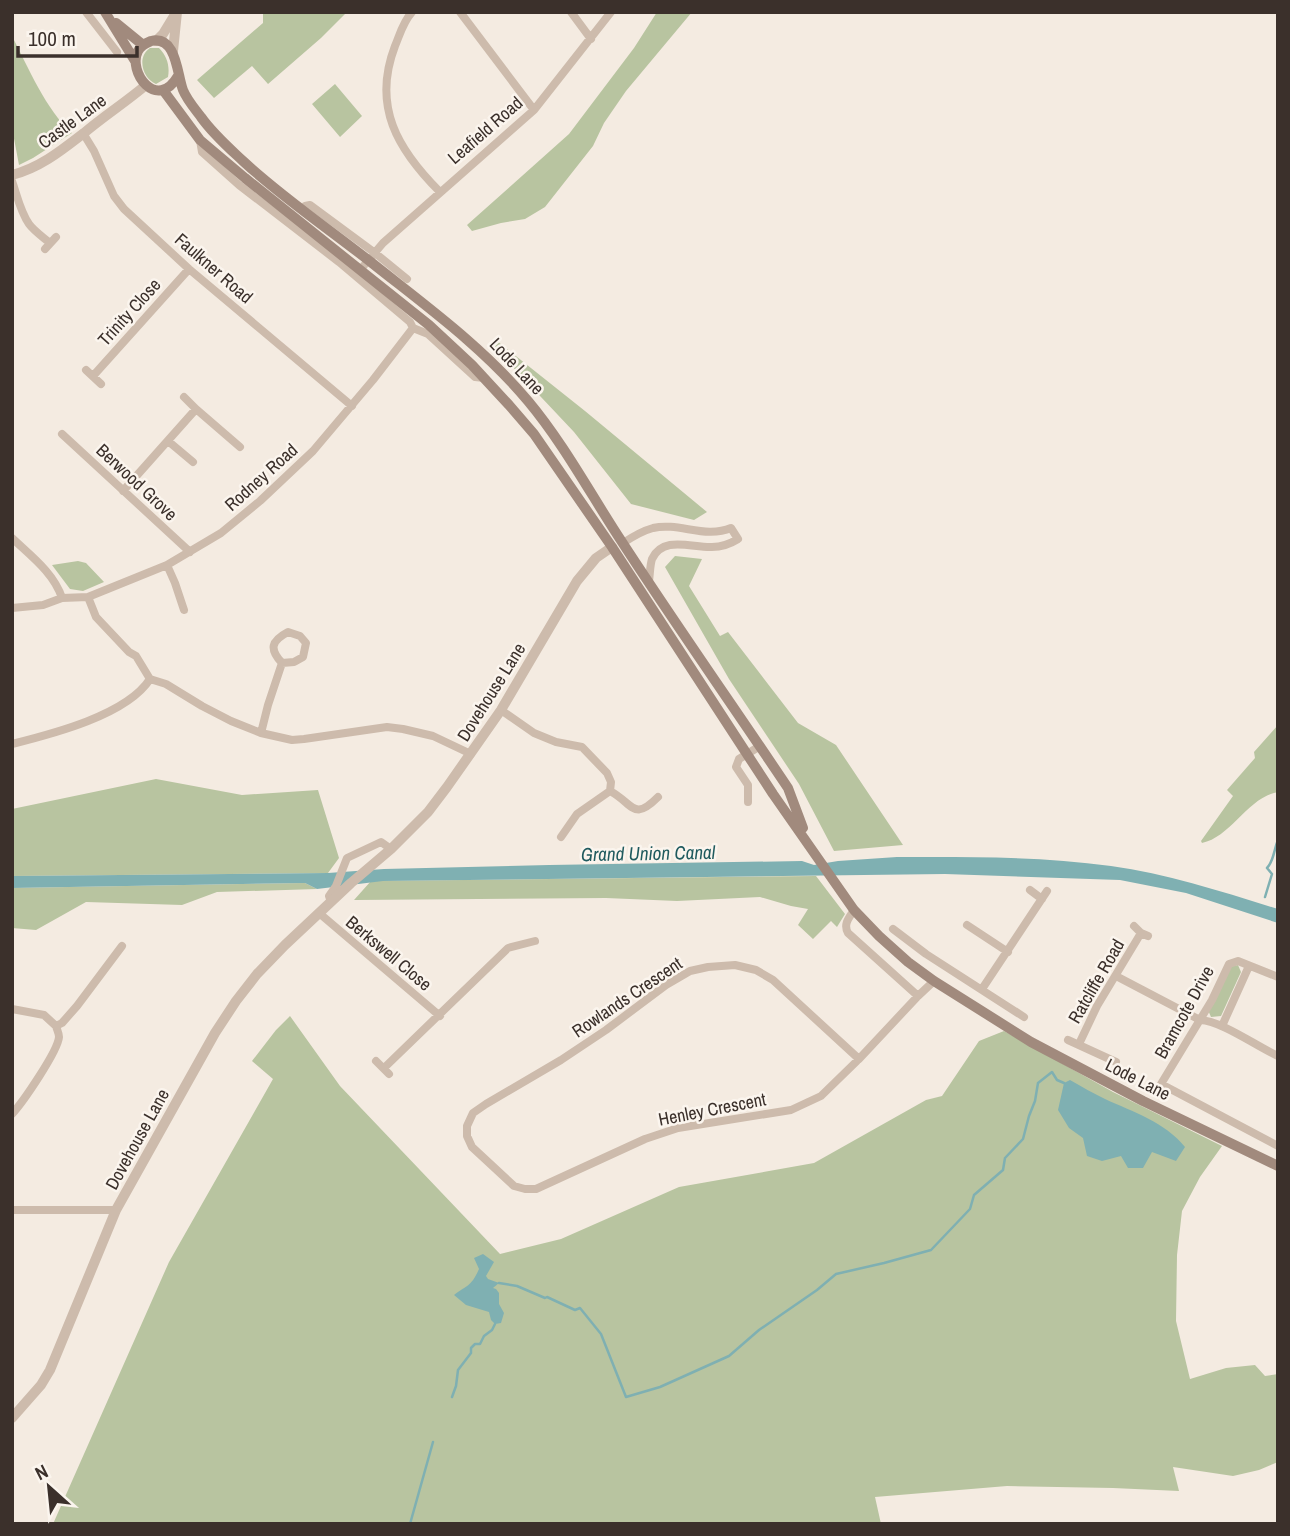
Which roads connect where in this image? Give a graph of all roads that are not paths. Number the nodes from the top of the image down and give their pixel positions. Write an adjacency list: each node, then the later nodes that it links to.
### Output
1 (86, 12): 12 (street)
2 (176, 12): 9 (street); 11 (street)
3 (412, 12): 22 (street)
4 (460, 12): 17 (street)
5 (571, 12): 8 (street)
6 (611, 12): 8 (street, Leafield Road)
7 (107, 14): 10 (main road); 13 (main road)
8 (591, 39): 17 (street, Leafield Road)
9 (156, 41): 10 (main road); 11 (main road)
10 (143, 45): 13 (main road)
11 (173, 51): 14 (main road)
12 (117, 52)
13 (135, 61): 15 (main road)
14 (178, 76): 16 (main road); 24 (main road, Lode Lane)
15 (146, 85): 16 (main road); 18 (street, Castle Lane)
16 (163, 90): 19 (main road, Lode Lane)
17 (534, 110): 22 (street, Leafield Road)
18 (83, 133): 20 (street, Castle Lane); 25 (street, Faulkner Road)
19 (200, 140): 24 (main road, Lode Lane); 27 (street, Lode Lane)
20 (12, 175)
21 (12, 181): 23 (street)
22 (439, 192): 24 (street, Leafield Road)
23 (50, 243)
24 (368, 261): 26 (street); 28 (main road, Lode Lane); 39 (main road, Lode Lane)
25 (189, 269): 29 (street, Trinity Close); 31 (street, Faulkner Road)
26 (407, 279)
27 (413, 328): 28 (street, Lode Lane); 31 (street, Rodney Road)
28 (484, 378): 39 (main road, Lode Lane)
29 (101, 384)
30 (184, 397): 32 (street)
31 (352, 406): 40 (street, Rodney Road)
32 (196, 409): 34 (street); 35 (street)
33 (62, 434): 37 (street, Berwood Grove)
34 (168, 441): 36 (street); 37 (street)
35 (240, 447)
36 (193, 462)
37 (123, 491): 40 (street, Berwood Grove)
38 (12, 538): 44 (street)
39 (617, 545): 42 (main road, Lode Lane); 42 (street); 49 (street, Dovehouse Lane); 53 (main road, Lode Lane)
40 (190, 552): 41 (street, Rodney Road)
41 (167, 565): 43 (street, Rodney Road); 46 (street)
42 (649, 581): 52 (main road, Lode Lane)
43 (88, 597): 44 (street, Rodney Road); 48 (street)
44 (62, 598): 45 (street, Rodney Road)
45 (12, 608)
46 (184, 610)
47 (282, 663): 47 (street); 50 (street)
48 (150, 680): 50 (street); 51 (street)
49 (501, 710): 54 (street, Dovehouse Lane); 55 (street)
50 (261, 733): 54 (street)
51 (12, 744)
52 (760, 746): 53 (street); 61 (main road, Lode Lane)
53 (748, 753): 56 (street); 61 (main road, Lode Lane)
54 (471, 754): 62 (street, Dovehouse Lane)
55 (610, 792): 57 (street); 58 (street)
56 (748, 802)
57 (660, 809)
58 (568, 827): 59 (street); 60 (street)
59 (577, 834)
60 (561, 837)
61 (809, 844): 65 (main road, Lode Lane)
62 (391, 849): 64 (street, Dovehouse Lane); 64 (street)
63 (1030, 890): 72 (street)
64 (331, 902): 66 (street, Dovehouse Lane)
65 (855, 909): 76 (main road, Lode Lane); 79 (street)
66 (319, 913): 84 (street, Berkswell Close); 101 (street, Dovehouse Lane)
67 (967, 925): 72 (street)
68 (1134, 926): 74 (street, Ratcliffe Road)
69 (894, 929): 77 (street)
70 (536, 941): 84 (street)
71 (122, 946): 87 (street)
72 (1009, 952): 78 (street)
73 (1249, 966): 75 (street); 86 (street, Bramcote Drive); 88 (street)
74 (1116, 976): 86 (street); 90 (street, Ratcliffe Road)
75 (1278, 977)
76 (934, 981): 79 (street, Henley Crescent); 80 (main road, Lode Lane)
77 (969, 981): 78 (street); 80 (street)
78 (982, 989): 81 (street)
79 (918, 996): 92 (street, Henley Crescent)
80 (959, 997): 83 (main road, Lode Lane)
81 (997, 999): 83 (street); 85 (street)
82 (12, 1009): 87 (street)
83 (986, 1014): 99 (main road, Lode Lane)
84 (440, 1016): 93 (street)
85 (1024, 1017)
86 (1200, 1020): 88 (street); 95 (street, Bramcote Drive)
87 (56, 1026): 96 (street)
88 (1222, 1026): 91 (street)
89 (1068, 1040): 90 (street, Lode Lane)
90 (1079, 1044): 94 (street, Lode Lane)
91 (1278, 1056)
92 (859, 1059): 98 (street, Henley Crescent); 98 (street, Rowlands Crescent)
93 (376, 1061)
94 (1116, 1062)
95 (1161, 1084): 97 (street, Lode Lane)
96 (12, 1114)
97 (1278, 1146)
98 (472, 1147)
99 (1278, 1166)
100 (12, 1210): 101 (street)
101 (116, 1210): 102 (street, Dovehouse Lane)
102 (12, 1418)

